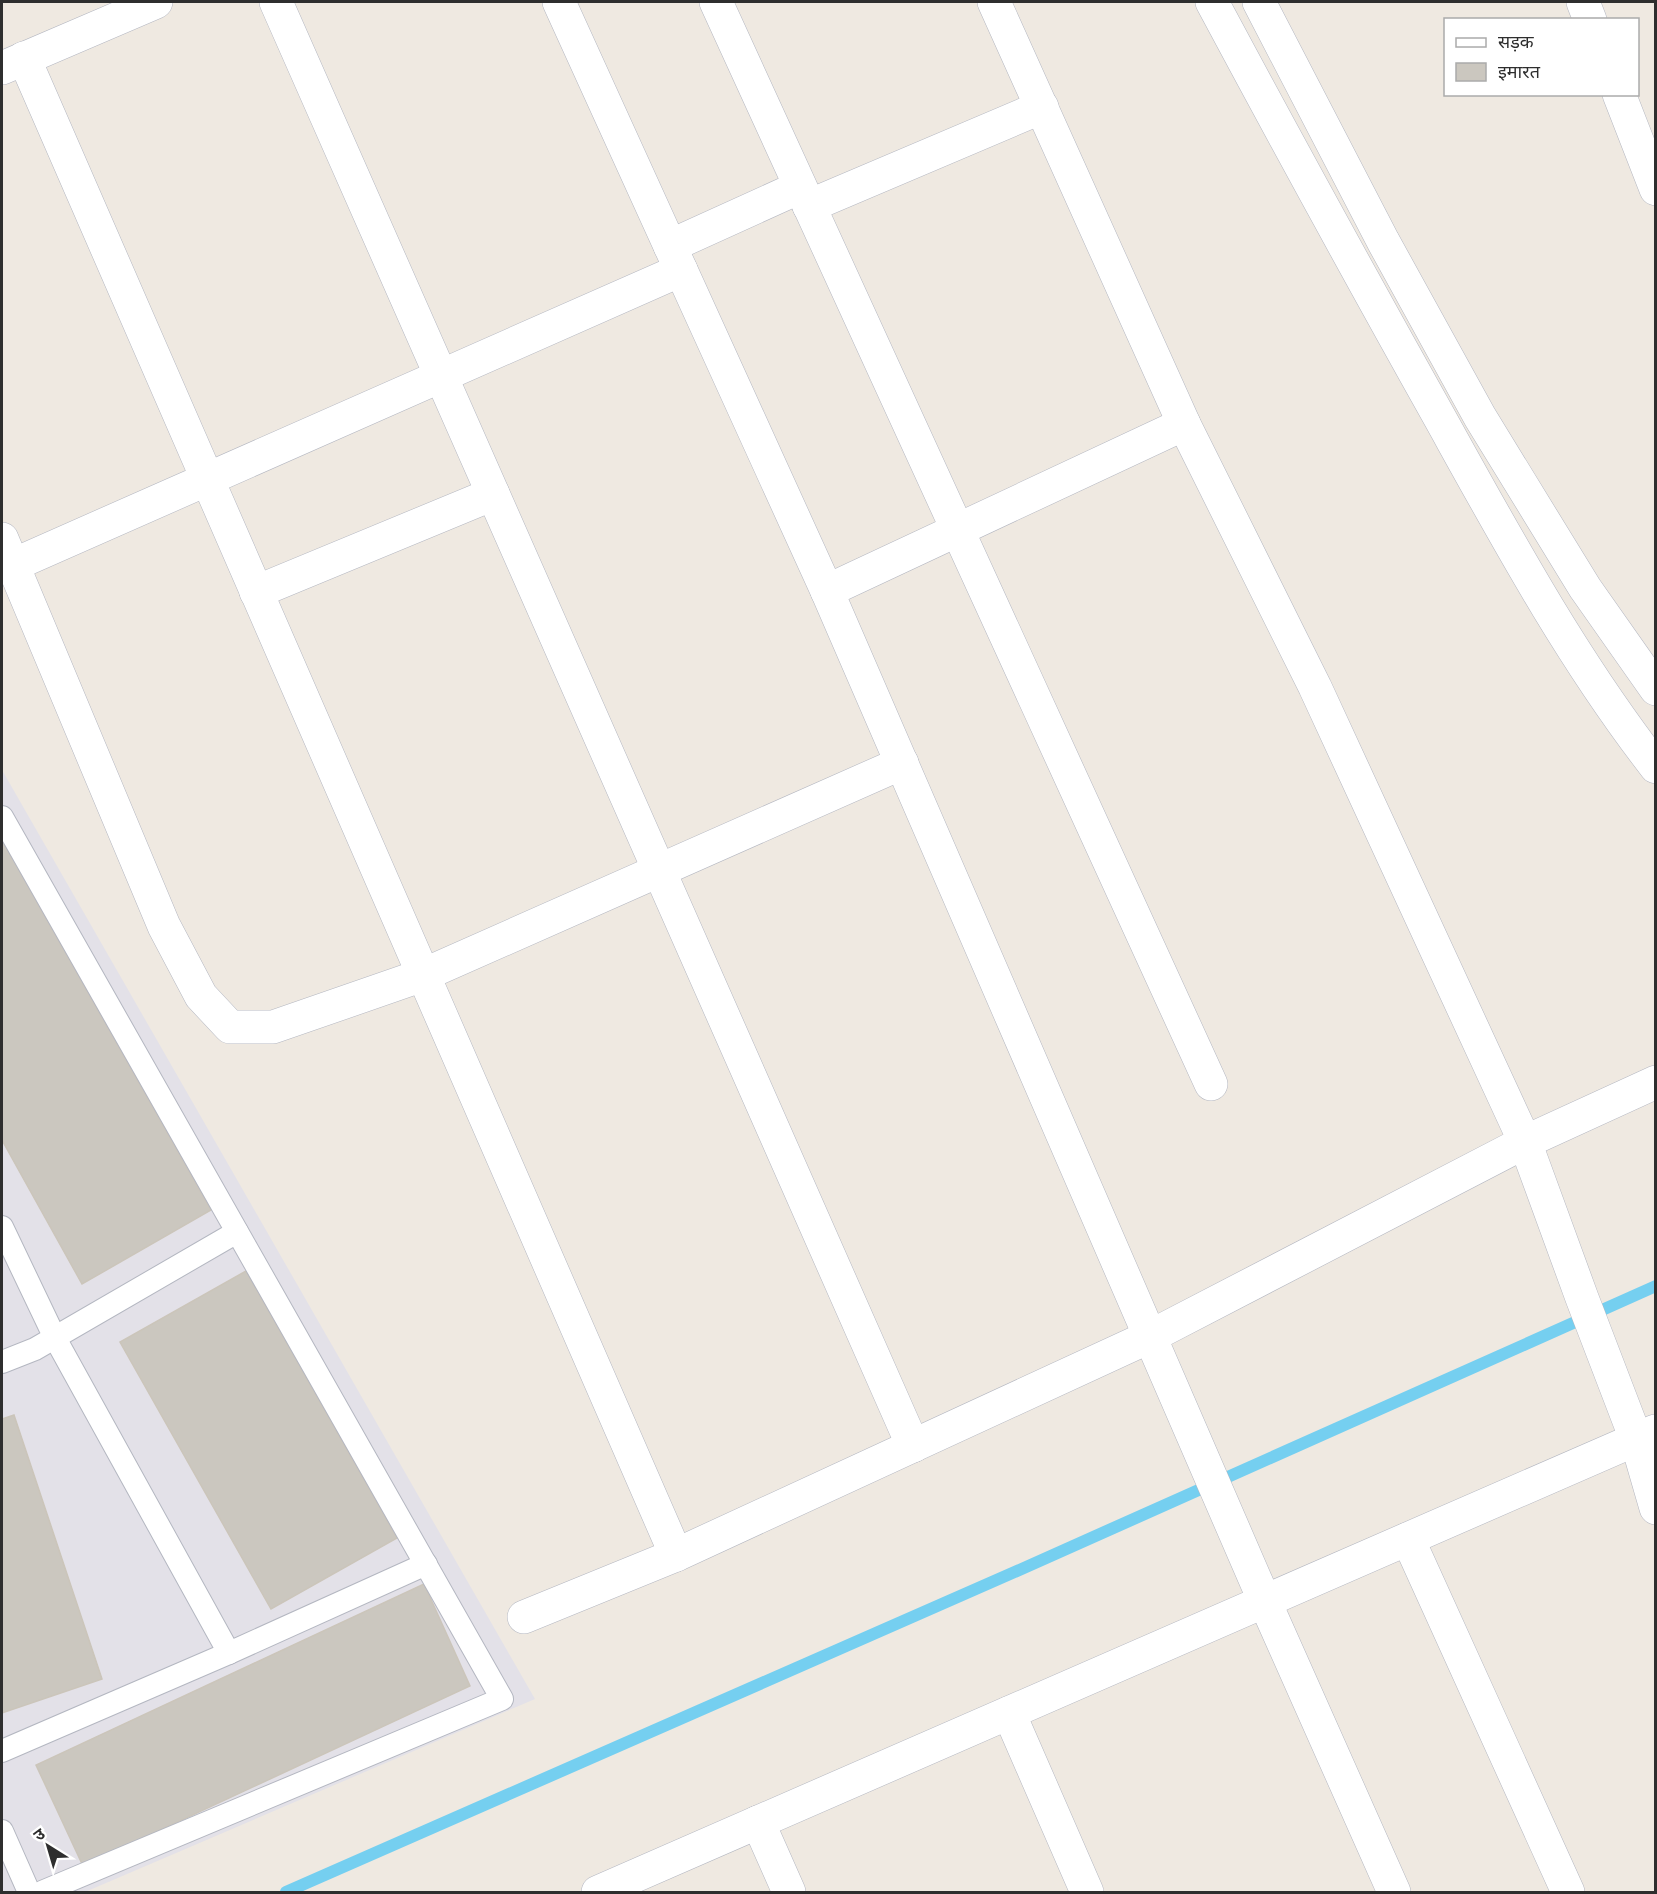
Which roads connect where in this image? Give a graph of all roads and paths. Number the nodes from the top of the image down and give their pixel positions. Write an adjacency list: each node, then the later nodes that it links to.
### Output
1 (156, 2): 10 (street)
2 (276, 2): 16 (street)
3 (559, 2): 15 (street)
4 (716, 2): 14 (street)
5 (994, 2): 12 (street)
6 (1212, 2): 26 (street)
7 (1259, 2): 24 (street)
8 (1583, 2): 9 (street)
9 (1589, 18)
10 (13, 63): 18 (street)
11 (1620, 96): 13 (street)
12 (1042, 107): 14 (street); 17 (street)
13 (1656, 189)
14 (804, 196): 15 (street); 20 (street)
15 (676, 258): 16 (street); 22 (street)
16 (441, 376): 18 (street); 19 (street)
17 (1185, 423): 20 (street); 32 (street)
18 (207, 479): 21 (street); 23 (street)
19 (493, 494): 23 (street); 28 (street)
20 (957, 530): 22 (street); 31 (street)
21 (7, 552): 29 (street)
22 (827, 591): 25 (street)
23 (256, 592): 29 (street)
24 (1656, 689)
25 (902, 764): 28 (street); 35 (street)
26 (1656, 767)
27 (2, 817): 34 (lane)
28 (659, 870): 29 (street); 39 (street)
29 (423, 975): 42 (street)
30 (1656, 1082): 32 (street)
31 (1211, 1084)
32 (1525, 1142): 35 (street); 38 (street)
33 (2, 1227): 36 (lane)
34 (237, 1232): 36 (lane); 43 (lane)
35 (1151, 1336): 39 (street); 44 (street)
36 (55, 1338): 37 (lane); 46 (lane)
37 (2, 1362)
38 (1646, 1435): 40 (street); 41 (street)
39 (913, 1446): 42 (street)
40 (1656, 1508)
41 (1408, 1539): 44 (street); 57 (street)
42 (676, 1555): 45 (street)
43 (426, 1564): 46 (lane); 52 (lane)
44 (1265, 1602): 47 (street); 56 (street)
45 (524, 1617)
46 (230, 1653): 48 (lane)
47 (1009, 1713): 49 (street); 55 (street)
48 (2, 1751)
49 (758, 1822): 53 (street); 54 (street)
50 (2, 1831): 51 (lane)
51 (29, 1893)
52 (42, 1893)
53 (598, 1893)
54 (789, 1893)
55 (1087, 1893)
56 (1394, 1893)
57 (1568, 1893)

